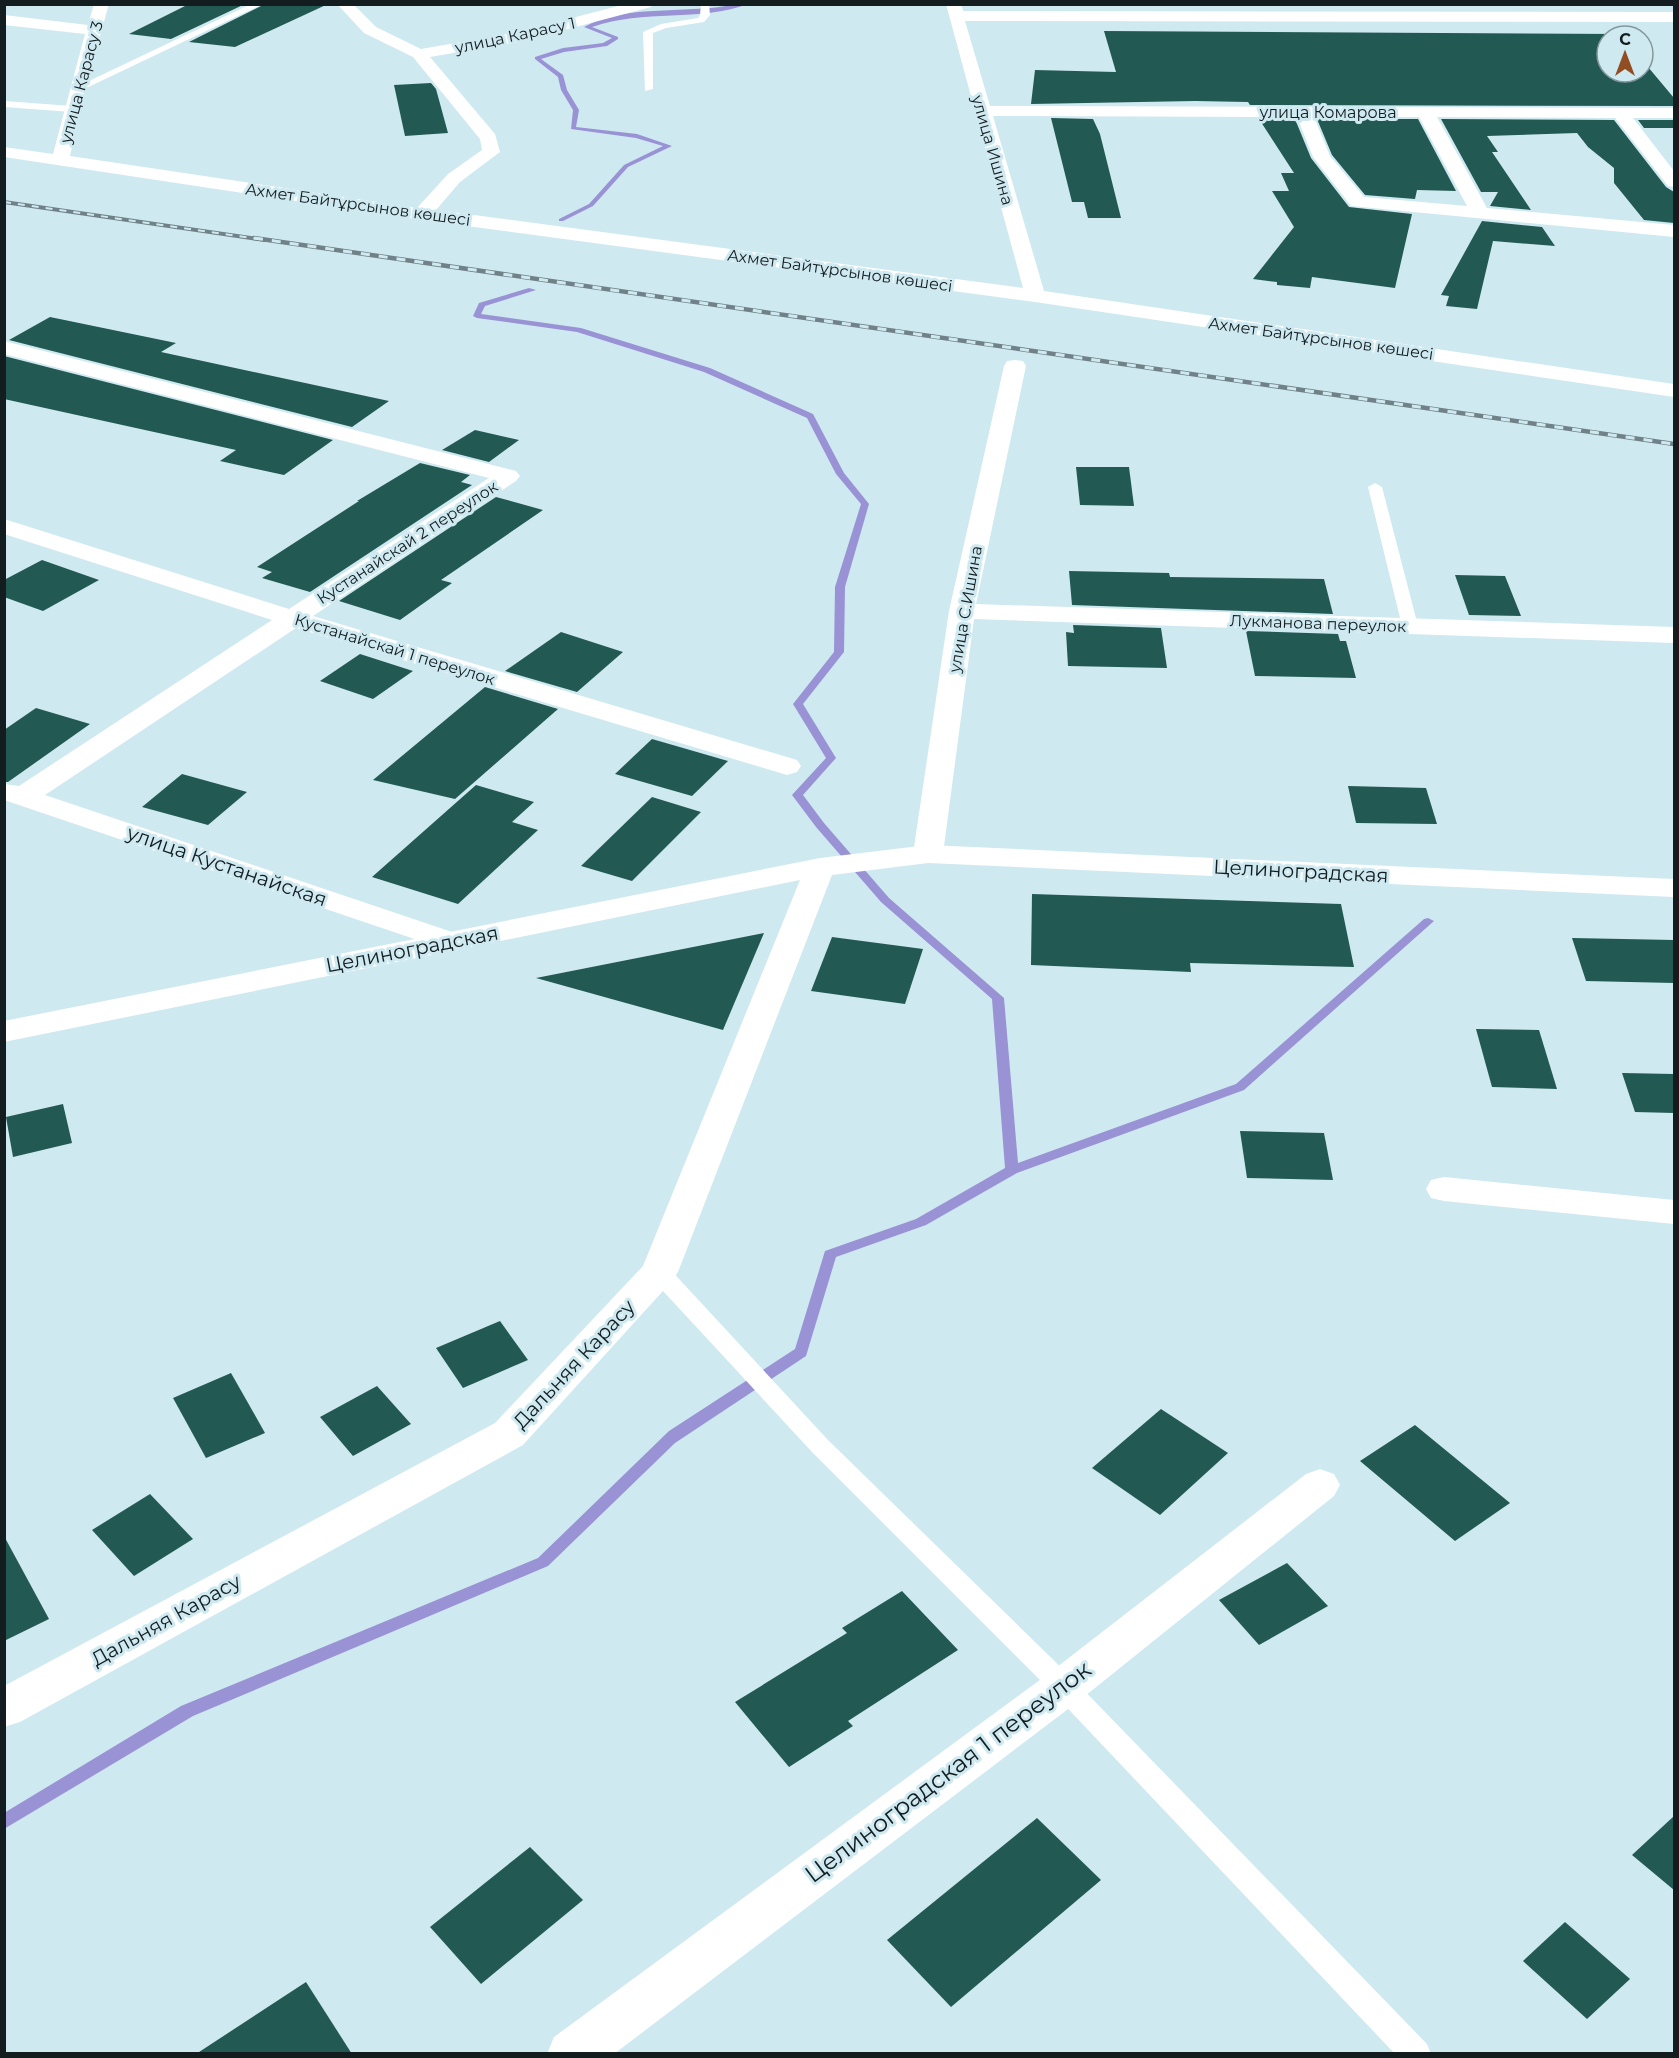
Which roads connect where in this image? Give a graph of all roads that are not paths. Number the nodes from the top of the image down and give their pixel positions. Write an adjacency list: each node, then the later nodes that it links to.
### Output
1 (102, 4): 9 (street, улица Карасу 3)
2 (259, 4): 11 (lane)
3 (344, 4): 10 (street)
4 (646, 4): 10 (street, улица Карасу 1)
5 (705, 9): 12 (lane)
6 (954, 10): 7 (street); 15 (street, улица Ишина)
7 (1674, 17)
8 (4, 20): 9 (street)
9 (95, 30): 11 (street, улица Карасу 3)
10 (419, 54): 24 (street)
11 (77, 89): 14 (street, улица Карасу 3)
12 (648, 89)
13 (4, 104): 14 (lane)
14 (72, 109): 21 (street, улица Карасу 3)
15 (981, 111): 18 (street, улица Комарова); 26 (street, улица Ишина)
16 (1425, 112): 17 (street, улица Комарова); 18 (street, улица Комарова); 23 (street)
17 (1619, 112): 19 (street, улица Комарова); 22 (street)
18 (1304, 113): 23 (street)
19 (1674, 113)
20 (4, 152): 21 (street, Ахмет Байтұрсынов көшесі)
21 (60, 160): 24 (street, Ахмет Байтұрсынов көшесі)
22 (1674, 182)
23 (1480, 213): 25 (street)
24 (422, 214): 26 (street, Ахмет Байтұрсынов көшесі)
25 (1674, 231)
26 (1035, 296): 29 (street, Ахмет Байтұрсынов көшесі)
27 (4, 347): 33 (street, Кустанайскай 2 переулок)
28 (1015, 366): 32 (street, улица С.Ишина)
29 (1674, 391)
30 (1375, 487): 34 (lane)
31 (4, 526): 33 (street, Кустанайскай 1 переулок)
32 (962, 611): 34 (street, Лукманова переулок); 38 (street, улица С.Ишина)
33 (291, 618): 36 (street, Кустанайскай 1 переулок); 37 (street, Кустанайскай 2 переулок)
34 (1410, 626): 35 (street, Лукманова переулок)
35 (1674, 635)
36 (787, 766)
37 (14, 793): 41 (street, улица Кустанайская)
38 (927, 854): 39 (street, Целиноградская); 40 (street, Целиноградская)
39 (820, 867): 41 (street, Целиноградская); 45 (street, Дальняя Карасу)
40 (1674, 888)
41 (450, 942): 42 (street, Целиноградская)
42 (4, 1032)
43 (1444, 1189): 44 (street)
44 (1674, 1212)
45 (659, 1272): 47 (lane); 48 (street, Дальняя Карасу)
46 (1320, 1485): 47 (street, Целиноградская 1 переулок)
47 (1064, 1687): 49 (street, Целиноградская 1 переулок); 50 (lane)
48 (4, 1708)
49 (572, 2054)
50 (1416, 2054)

